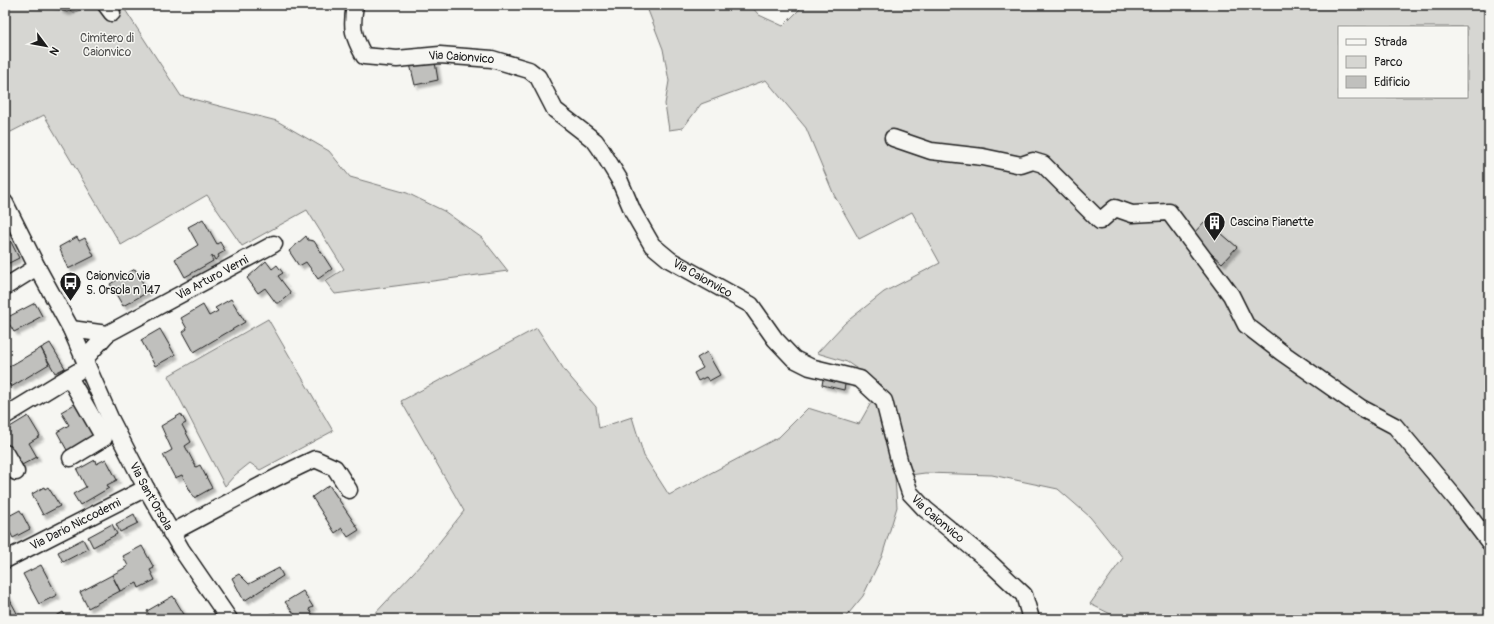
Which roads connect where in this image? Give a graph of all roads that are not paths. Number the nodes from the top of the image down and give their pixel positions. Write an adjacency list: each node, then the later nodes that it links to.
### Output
1 (355, 5): 21 (street, Via Caionvico)
2 (893, 138): 18 (street)
3 (5, 203): 5 (street, Via Sant'Orsola)
4 (274, 244): 8 (street, Via Arturo Verni)
5 (37, 267): 6 (street); 7 (street, Via Sant'Orsola)
6 (5, 287)
7 (71, 329): 8 (street); 9 (street, Via Sant'Orsola)
8 (107, 334): 9 (street, Via Arturo Verni)
9 (85, 363): 10 (street); 15 (street, Via Sant'Orsola)
10 (69, 378): 11 (street); 13 (street)
11 (5, 416)
12 (5, 453): 14 (street)
13 (72, 458)
14 (16, 472)
15 (146, 488): 17 (street, Via Sant'Orsola); 19 (street, Via Dario Niccodemi)
16 (350, 490): 17 (street)
17 (171, 533): 20 (street, Via Sant'Orsola)
18 (1489, 542)
19 (5, 560)
20 (229, 619)
21 (1031, 619)

